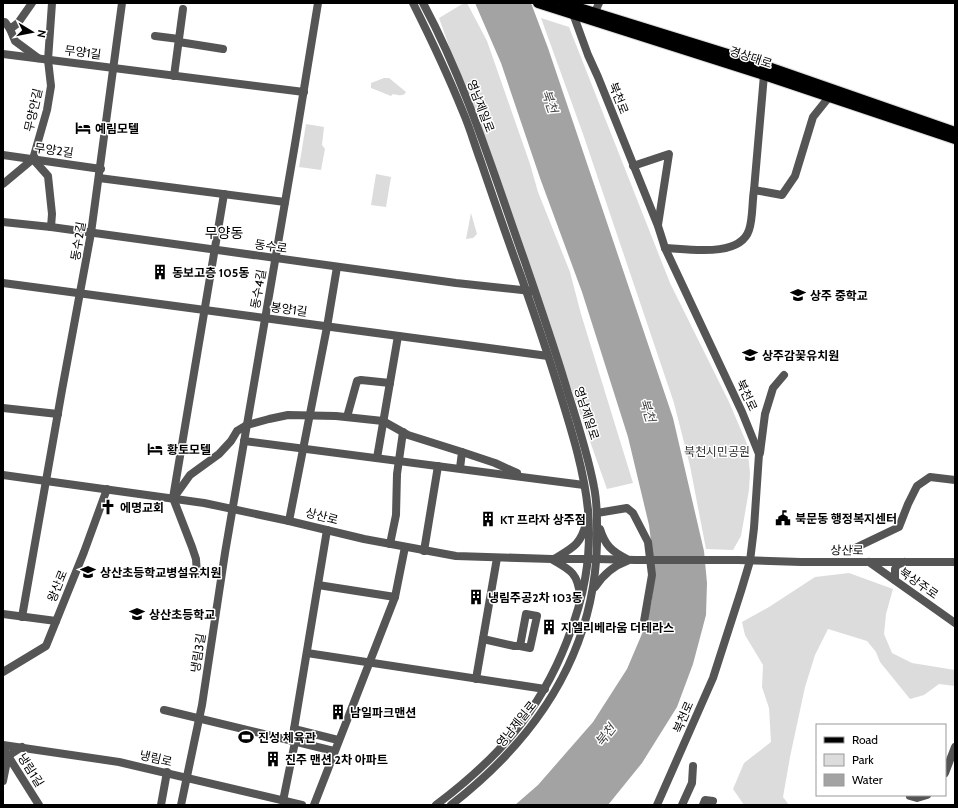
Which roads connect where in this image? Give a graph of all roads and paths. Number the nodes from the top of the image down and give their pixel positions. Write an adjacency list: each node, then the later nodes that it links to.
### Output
1 (32, 3): 12 (street)
2 (52, 3): 19 (street, 무양안길)
3 (122, 3): 20 (street, 동수2길)
4 (318, 3): 23 (street, 동수4길)
5 (413, 3): 45 (street, 영남제일로)
6 (538, 3): 8 (main road, 경상대로)
7 (424, 4): 46 (street, 영남제일로)
8 (566, 8): 9 (main road, 경상대로); 22 (main road, 경상대로); 29 (street, 북천로)
9 (597, 8): 25 (main road, 경상대로)
10 (184, 9): 14 (street)
11 (3, 22): 12 (street)
12 (10, 29): 15 (street)
13 (155, 36): 14 (street)
14 (179, 40): 16 (street); 21 (street)
15 (15, 41): 17 (street); 18 (street)
16 (223, 49)
17 (6, 54): 18 (street, 무양1길)
18 (38, 58): 19 (street, 무양1길)
19 (48, 60): 20 (street, 무양1길); 28 (street, 무양안길)
20 (113, 68): 21 (street, 무양1길); 30 (street, 동수2길)
21 (174, 76): 23 (street, 무양1길)
22 (764, 76): 24 (main road, 경상대로); 33 (street)
23 (304, 92): 35 (street, 동수4길)
24 (829, 97): 26 (main road, 경상대로); 33 (street)
25 (955, 132)
26 (955, 139)
27 (3, 155): 28 (street, 무양2길)
28 (33, 159): 30 (street, 무양2길); 32 (street); 38 (street)
29 (633, 166): 37 (street, 북천로); 37 (street)
30 (101, 169): 31 (street, 동수2길)
31 (99, 178): 34 (street); 39 (street, 동수2길)
32 (3, 184)
33 (754, 190): 40 (street)
34 (224, 194): 35 (street); 41 (street)
35 (285, 202): 42 (street, 동수4길)
36 (3, 222): 38 (street, 동수로)
37 (658, 226): 40 (street, 북천로)
38 (51, 227): 39 (street, 동수로)
39 (91, 233): 41 (street, 동수로); 47 (street, 동수2길)
40 (665, 248): 65 (street, 북천로)
41 (215, 250): 42 (street, 동수로); 48 (street)
42 (275, 259): 43 (street, 동수로); 49 (street, 동수4길)
43 (337, 267): 45 (street, 동수로); 50 (street)
44 (3, 284): 47 (street, 봉양1길)
45 (526, 291): 46 (street, 동수로); 52 (street, 영남제일로)
46 (535, 291): 79 (street, 영남제일로)
47 (81, 294): 48 (street, 봉양1길); 56 (street, 동수2길)
48 (205, 310): 49 (street, 봉양1길); 76 (street)
49 (265, 318): 50 (street, 봉양1길); 60 (street, 동수4길)
50 (327, 327): 51 (street, 봉양1길); 57 (street)
51 (398, 336): 52 (street, 봉양1길); 54 (street)
52 (548, 356): 74 (street, 영남제일로)
53 (784, 375): 65 (street)
54 (390, 383): 58 (street); 59 (street)
55 (3, 408): 56 (street)
56 (58, 414): 73 (street, 동수2길)
57 (310, 415): 58 (street); 60 (street); 63 (street)
58 (347, 417): 59 (street)
59 (384, 422): 61 (street); 66 (street)
60 (247, 425): 62 (street, 동수4길); 76 (street)
61 (403, 432): 64 (street); 67 (street)
62 (244, 441): 63 (street); 77 (street, 동수4길)
63 (304, 448): 66 (street); 80 (street)
64 (462, 452): 69 (street); 71 (street)
65 (759, 454): 91 (street, 북천로)
66 (378, 458): 67 (street)
67 (399, 460): 68 (street); 83 (street)
68 (438, 466): 69 (street); 86 (street)
69 (460, 468): 71 (street)
70 (3, 475): 73 (street, 상산로)
71 (528, 477): 74 (street)
72 (955, 480): 85 (street)
73 (47, 481): 75 (street, 상산로); 102 (street, 동수2길)
74 (584, 485): 78 (street, 영남제일로)
75 (107, 489): 76 (street, 상산로); 103 (street, 왕산로)
76 (173, 498): 77 (street, 상산로); 95 (street)
77 (233, 508): 80 (street, 상산로); 114 (street, 냉림3길)
78 (588, 512): 88 (street, 영남제일로); 89 (street)
79 (597, 513): 81 (street, 영남제일로); 105 (street)
80 (289, 521): 82 (street, 상산로)
81 (598, 523): 88 (street, 영남제일로); 90 (street)
82 (327, 530): 83 (street, 상산로); 97 (street)
83 (390, 544): 84 (street, 상산로)
84 (404, 547): 86 (street, 상산로); 99 (street)
85 (855, 548)
86 (424, 551): 87 (street, 상산로)
87 (497, 558): 89 (street, 상산로); 106 (street)
88 (592, 559): 89 (street, 상산로); 90 (street, 상산로); 98 (street, 영남제일로); 100 (street, 영남제일로)
89 (552, 560): 100 (street)
90 (633, 560): 91 (street, 상산로, bridge); 98 (street)
91 (750, 561): 92 (street, 상산로); 140 (street, 북천로)
92 (869, 562): 93 (street, 상산로); 96 (street, 북상주로)
93 (905, 562): 94 (street, 상산로); 96 (street)
94 (955, 562)
95 (197, 574)
96 (895, 580): 104 (street, 북상주로)
97 (318, 585): 99 (street); 108 (street)
98 (594, 589): 139 (street, 영남제일로)
99 (395, 597): 109 (street)
100 (581, 602): 112 (street, 영남제일로)
101 (3, 614): 102 (street)
102 (22, 617): 103 (street)
103 (56, 621): 110 (street, 왕산로)
104 (955, 623)
105 (643, 627)
106 (483, 638): 107 (street); 111 (street)
107 (520, 646)
108 (307, 653): 109 (street); 115 (street)
109 (369, 663): 111 (street); 116 (street)
110 (3, 672)
111 (476, 679): 112 (street)
112 (545, 689): 138 (street, 영남제일로)
113 (164, 710): 114 (street)
114 (199, 719): 117 (street); 127 (street, 냉림3길)
115 (294, 729): 116 (street); 117 (street)
116 (338, 740): 122 (street)
117 (293, 741): 122 (street); 131 (street)
118 (3, 744): 119 (street, 냉림로)
119 (22, 747): 123 (street); 126 (street, 냉림로)
120 (955, 747): 125 (street)
121 (3, 748): 123 (street, 냉림1길)
122 (334, 751): 137 (street)
123 (8, 756): 128 (street); 133 (street, 냉림1길)
124 (693, 766): 141 (street)
125 (946, 770)
126 (167, 772): 127 (street, 냉림로); 134 (street)
127 (187, 777): 131 (street, 냉림로); 135 (street, 냉림3길)
128 (3, 781)
129 (910, 796): 130 (street)
130 (924, 796)
131 (283, 801): 136 (street, 냉림로)
132 (713, 801): 142 (street)
133 (39, 805)
134 (161, 805)
135 (181, 805)
136 (302, 805)
137 (314, 805)
138 (436, 805)
139 (451, 805)
140 (657, 805)
141 (682, 805)
142 (703, 805)

